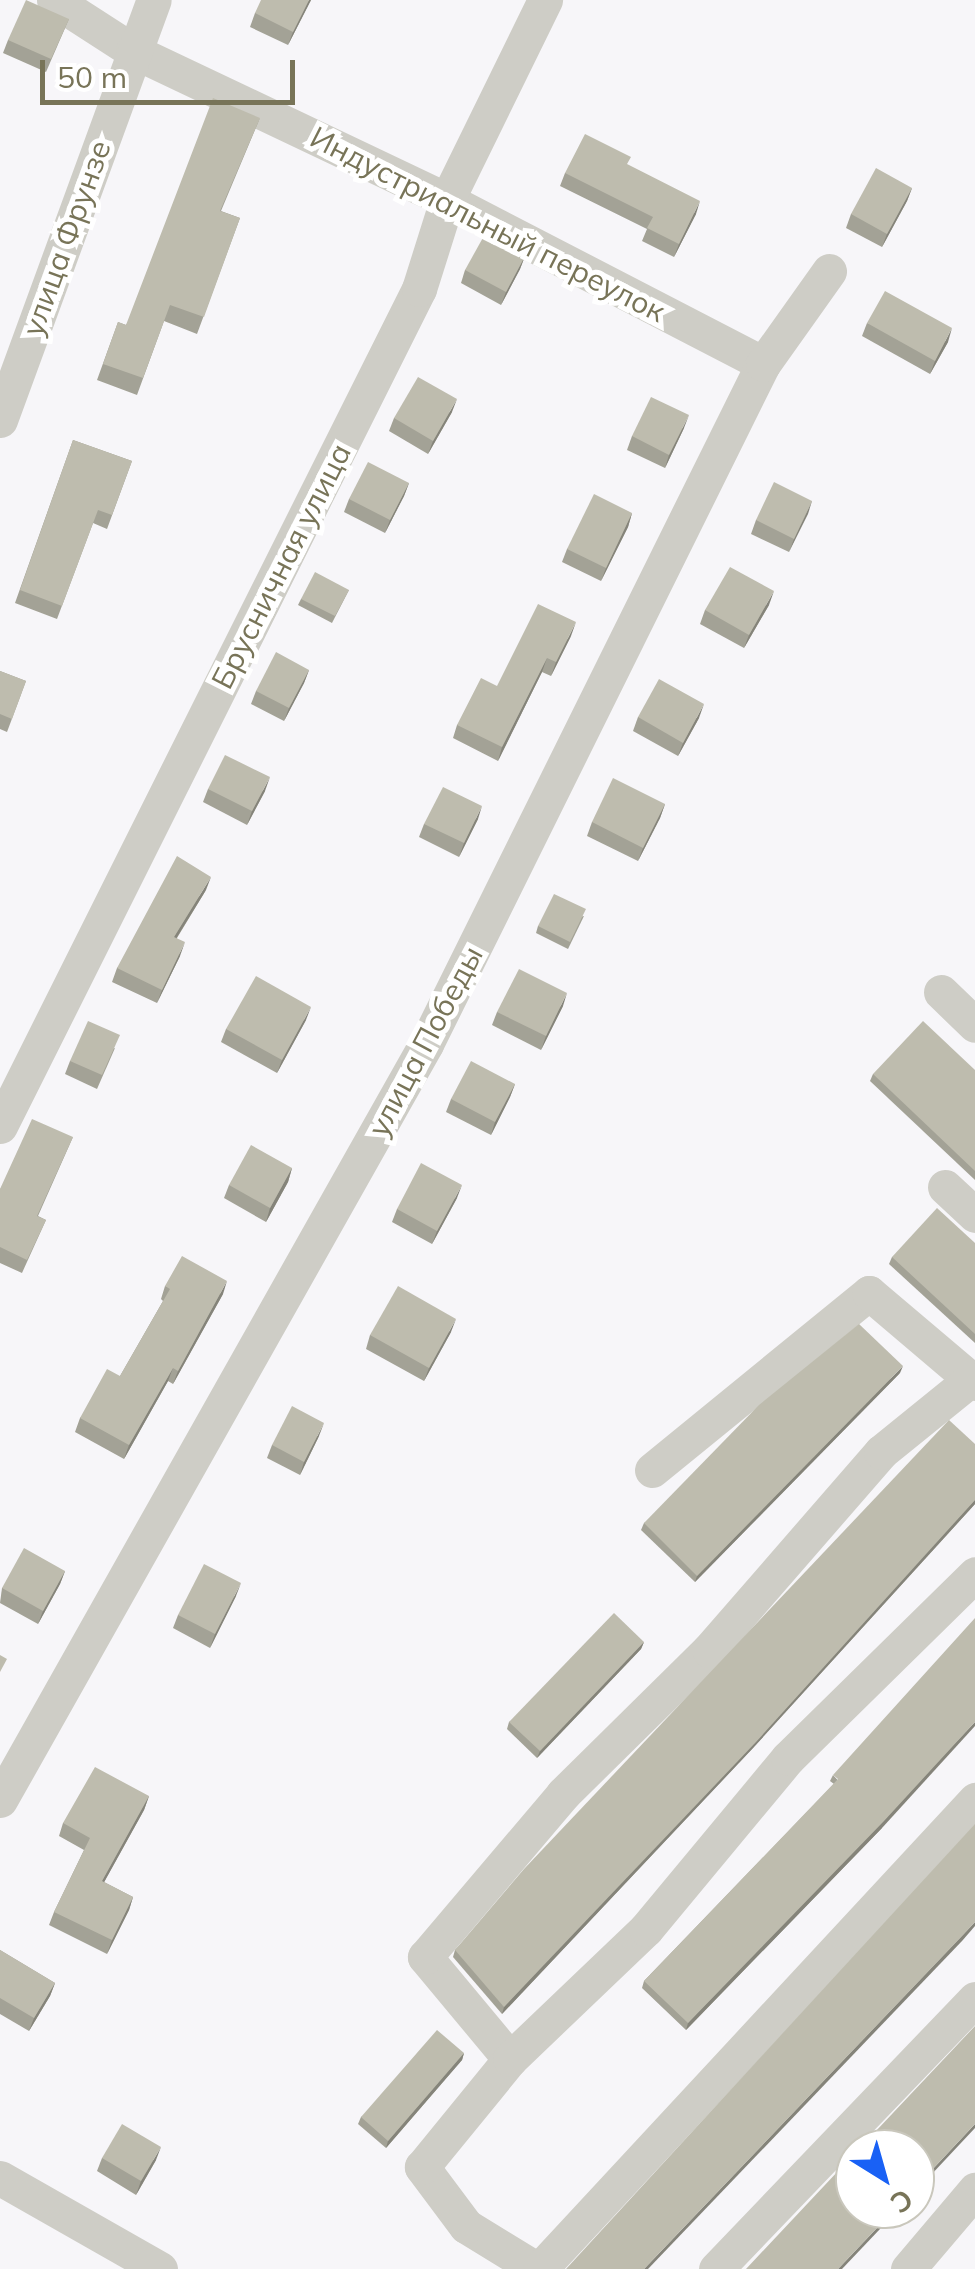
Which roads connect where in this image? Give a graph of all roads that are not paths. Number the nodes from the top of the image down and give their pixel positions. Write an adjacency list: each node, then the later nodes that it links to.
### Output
1 (54, 0): 4 (street, Индустриальный переулок)
2 (154, 0): 4 (street, улица Фрунзе)
3 (545, 0): 5 (street, Брусничная улица)
4 (133, 51): 5 (street, Индустриальный переулок); 8 (street, улица Фрунзе)
5 (447, 200): 7 (street, Индустриальный переулок); 11 (street, Брусничная улица)
6 (829, 271): 7 (street, улица Победы)
7 (763, 364): 17 (street, улица Победы)
8 (0, 420)
9 (941, 992): 10 (street)
10 (975, 1025)
11 (0, 1126)
12 (945, 1187): 13 (street)
13 (975, 1215)
14 (972, 1381): 15 (street); 20 (street)
15 (652, 1470)
16 (975, 1574): 20 (street)
17 (0, 1800)
18 (975, 1800): 24 (street)
19 (975, 1998): 25 (street)
20 (510, 2059): 24 (street)
21 (0, 2178): 23 (street)
22 (975, 2190): 26 (street)
23 (160, 2269)
24 (538, 2269)
25 (716, 2269)
26 (908, 2269)

